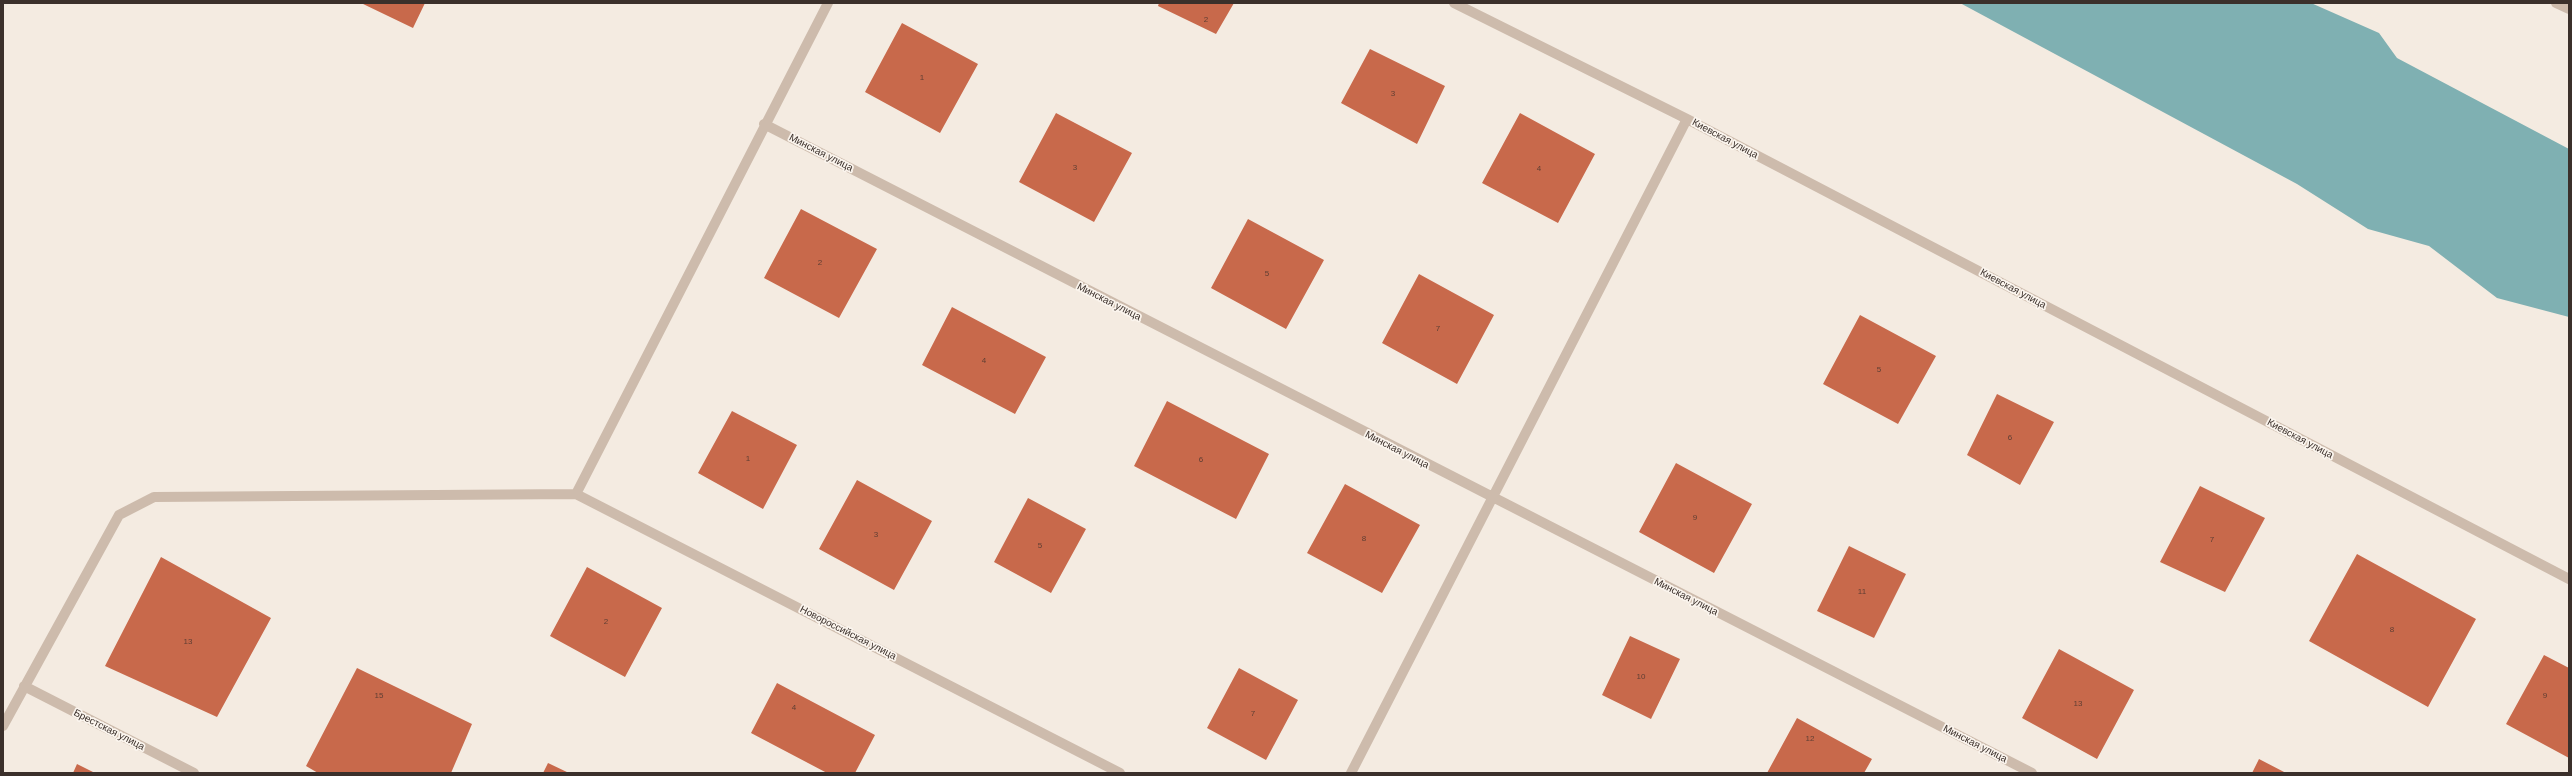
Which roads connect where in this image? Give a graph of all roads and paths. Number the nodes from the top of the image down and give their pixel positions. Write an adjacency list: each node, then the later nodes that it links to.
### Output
1 (828, 3): 6 (street)
2 (1454, 3): 5 (street, Киевская улица)
3 (2556, 3): 4 (street)
4 (2569, 10)
5 (1687, 119): 8 (street); 9 (street, Киевская улица)
6 (764, 124): 7 (street); 8 (street, Минская улица)
7 (576, 494): 10 (street); 13 (street, Новороссийская улица)
8 (1492, 498): 14 (street); 15 (street, Минская улица)
9 (2569, 579)
10 (24, 686): 11 (street); 12 (street, Брестская улица)
11 (3, 726)
12 (194, 773)
13 (1120, 773)
14 (1351, 773)
15 (2032, 773)

